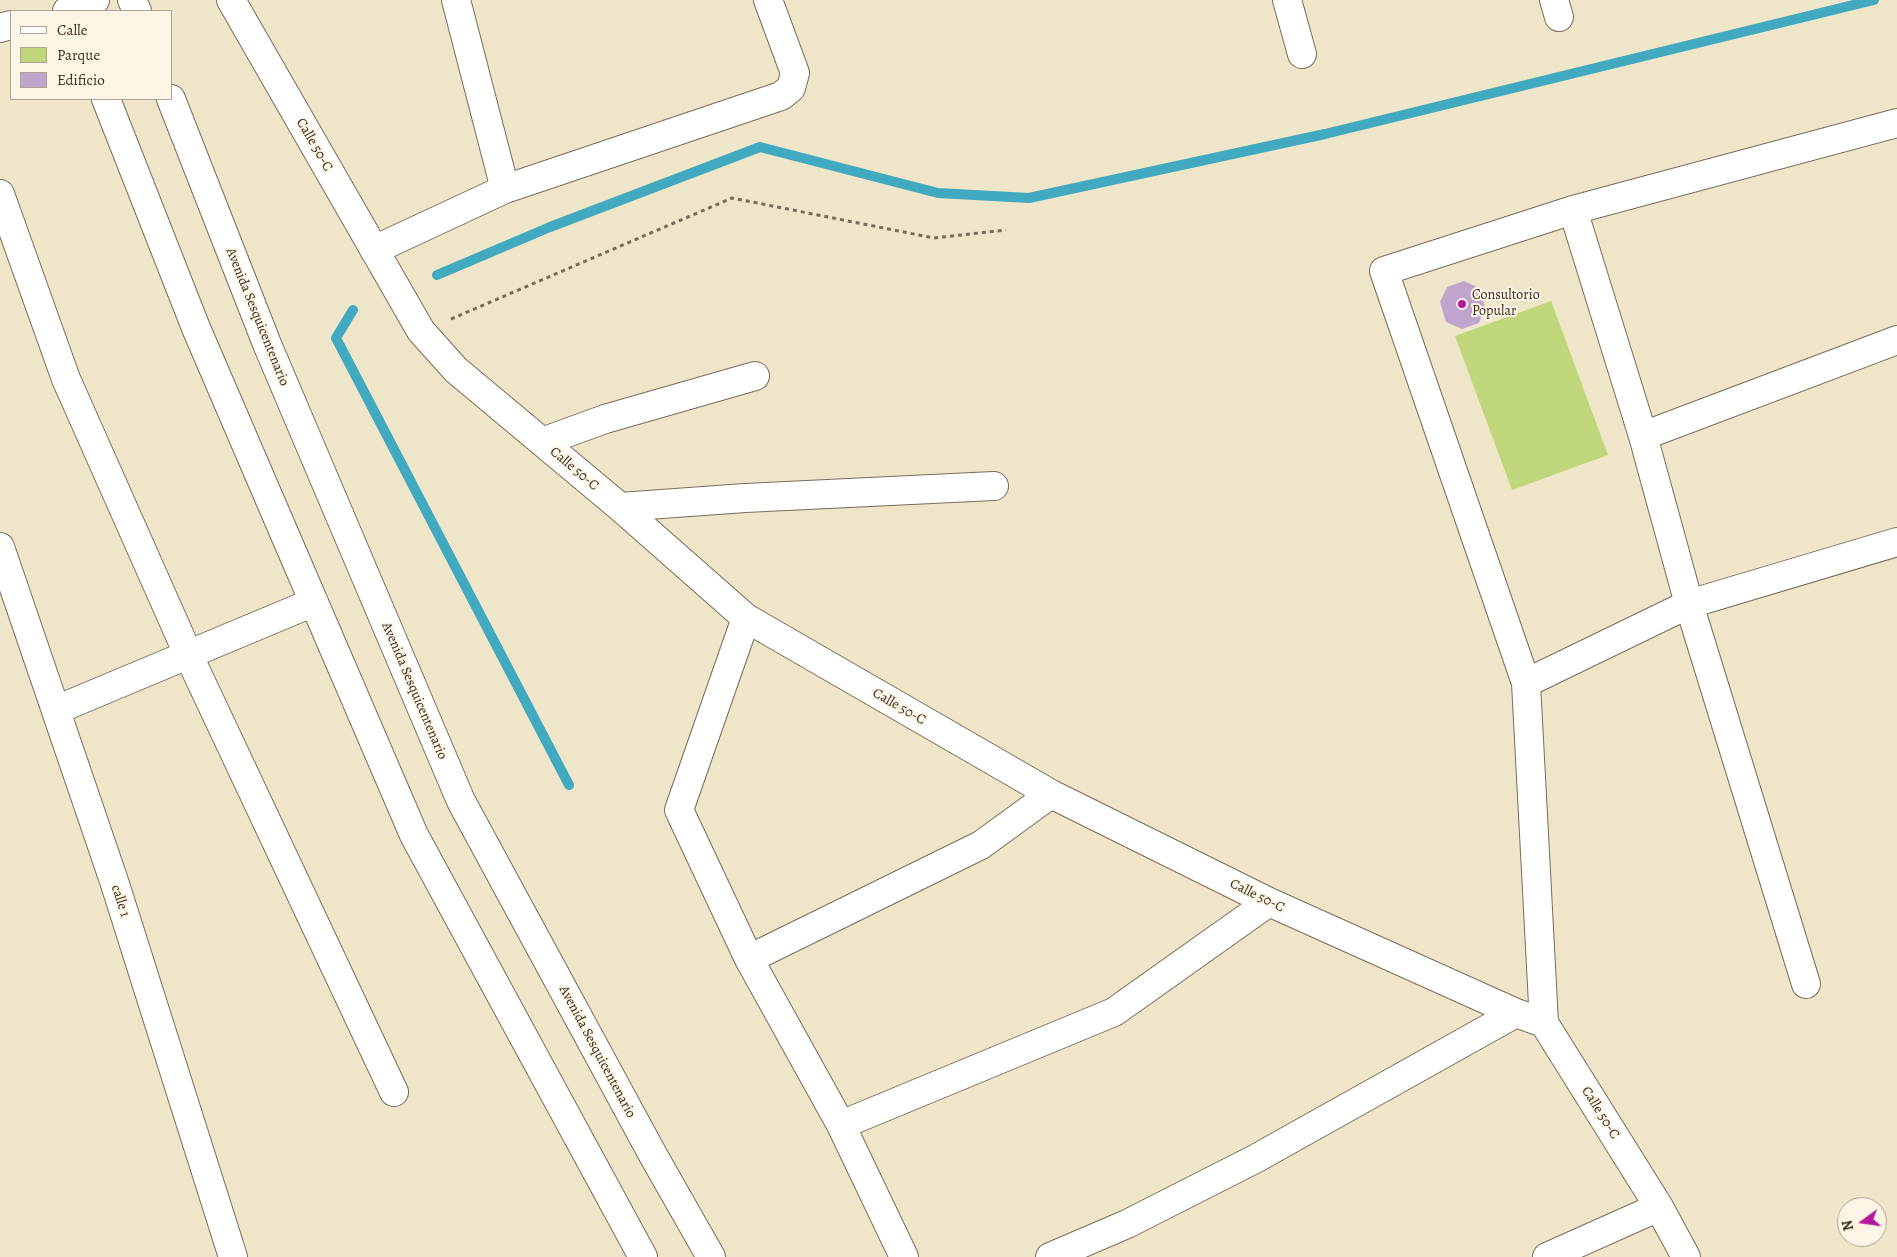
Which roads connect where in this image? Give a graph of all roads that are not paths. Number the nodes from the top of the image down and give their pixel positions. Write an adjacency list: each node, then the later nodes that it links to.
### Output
1 (231, 0): 12 (street, Calle 50-C)
2 (456, 0): 9 (street)
3 (768, 0): 9 (street)
4 (1287, 0): 5 (street)
5 (1302, 54)
6 (106, 100): 21 (street)
7 (171, 100): 38 (street, Avenida Sesquicentenario)
8 (1897, 123): 11 (street)
9 (504, 189): 12 (street)
10 (0, 194): 24 (street)
11 (1573, 210): 15 (street); 25 (street)
12 (374, 250): 16 (street, Calle 50-C)
13 (1897, 340): 15 (street)
14 (755, 376): 16 (street)
15 (1643, 436): 22 (street)
16 (542, 442): 18 (street, Calle 50-C)
17 (994, 486): 18 (street)
18 (620, 507): 23 (street, Calle 50-C)
19 (1897, 542): 22 (street)
20 (0, 546): 26 (street, calle 1)
21 (314, 602): 24 (street); 37 (street)
22 (1689, 604): 25 (street); 30 (street)
23 (746, 618): 27 (street, Calle 50-C); 29 (street)
24 (188, 654): 26 (street); 33 (street)
25 (1526, 683): 32 (street)
26 (56, 710): 36 (street, calle 1)
27 (1051, 794): 28 (street, Calle 50-C); 29 (street)
28 (1269, 902): 31 (street, Calle 50-C); 34 (street)
29 (749, 959): 34 (street)
30 (1806, 984)
31 (1516, 1013): 32 (street, Calle 50-C); 40 (street)
32 (1544, 1023): 35 (street, Calle 50-C)
33 (394, 1092)
34 (841, 1125): 39 (street)
35 (1658, 1207): 41 (street); 42 (street, Calle 50-C)
36 (233, 1257)
37 (644, 1257)
38 (711, 1257)
39 (904, 1257)
40 (1050, 1257)
41 (1548, 1257)
42 (1686, 1257)

